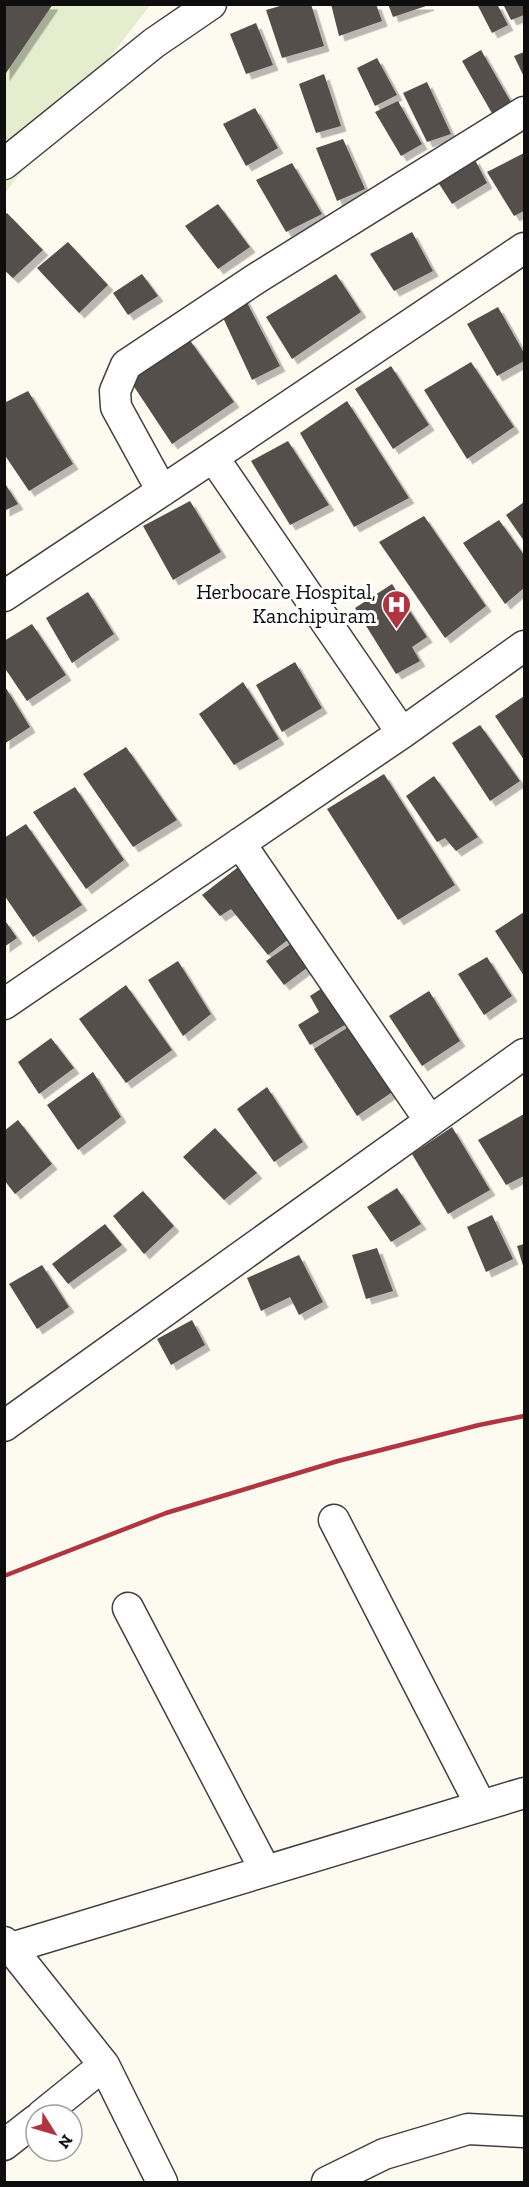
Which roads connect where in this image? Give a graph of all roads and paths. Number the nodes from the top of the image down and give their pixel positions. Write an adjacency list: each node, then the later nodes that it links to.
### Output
1 (211, 4): 3 (street)
2 (525, 112): 6 (street)
3 (4, 164)
4 (525, 248): 5 (street)
5 (213, 457): 6 (street); 9 (street)
6 (162, 491): 7 (street)
7 (4, 596)
8 (525, 646): 9 (street)
9 (402, 733): 10 (street)
10 (240, 843): 11 (street); 13 (street)
11 (4, 1004)
12 (525, 1054): 13 (street)
13 (430, 1122): 14 (street)
14 (4, 1426)
15 (334, 1520): 18 (street)
16 (128, 1608): 19 (street)
17 (525, 1793): 18 (street)
18 (481, 1806): 19 (street)
19 (265, 1870): 20 (street)
20 (8, 1945): 21 (street)
21 (104, 2065): 22 (street); 26 (street)
22 (57, 2103)
23 (24, 2129): 25 (street)
24 (525, 2132): 27 (street)
25 (4, 2145)
26 (162, 2182)
27 (327, 2182)

